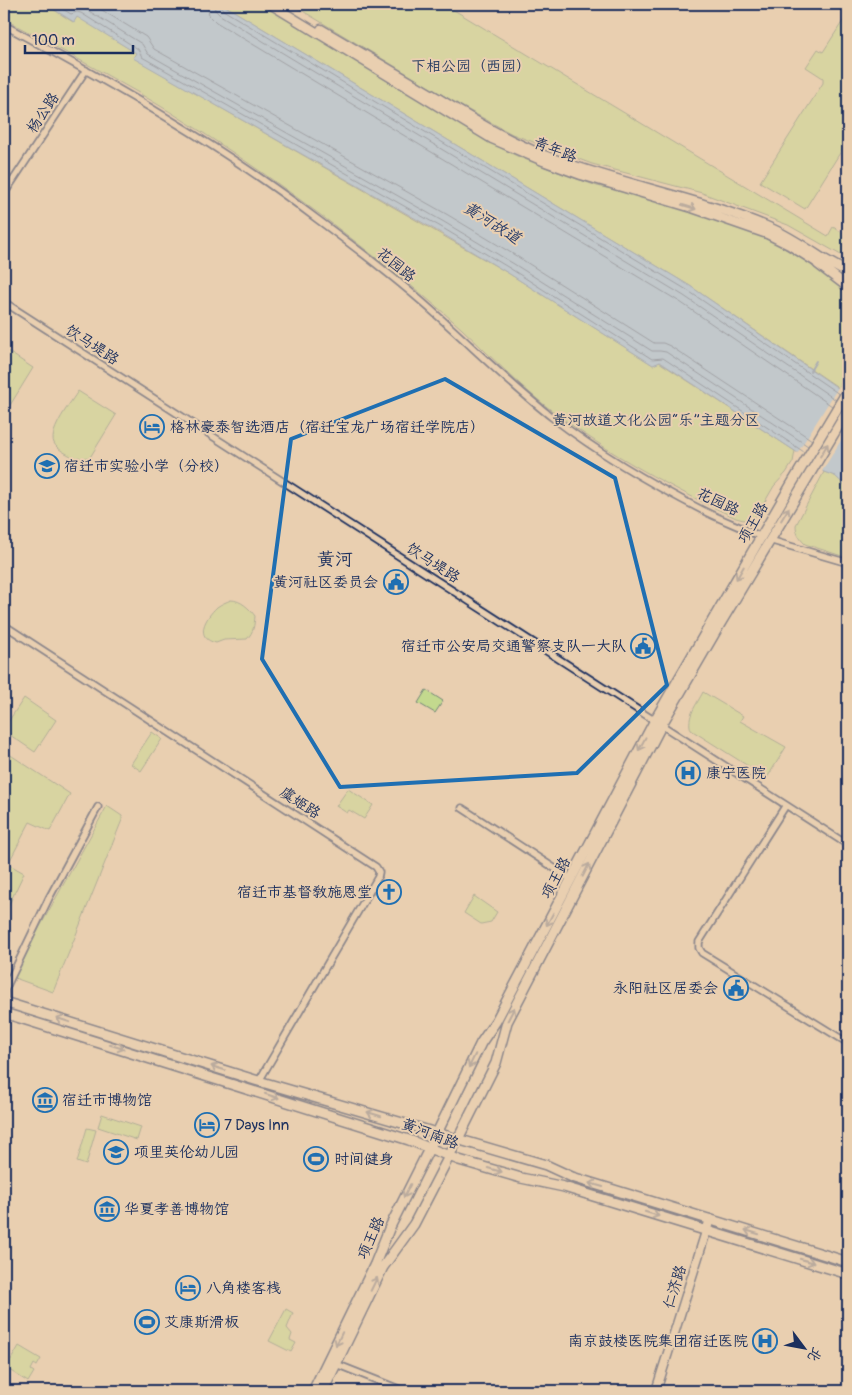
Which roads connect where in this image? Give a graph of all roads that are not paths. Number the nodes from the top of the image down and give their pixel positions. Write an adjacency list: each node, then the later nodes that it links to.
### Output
1 (270, 4): 6 (street, 青年路, one-way to 6)
2 (279, 4): 6 (street, 青年路)
3 (4, 25): 4 (street, 花园路)
4 (86, 70): 5 (street, 杨公路); 13 (street, 花园路)
5 (4, 194)
6 (822, 262): 7 (main road); 8 (main road)
7 (848, 274)
8 (848, 285)
9 (4, 302): 16 (street, 饮马堤路)
10 (848, 390): 12 (main road, 项王路)
11 (848, 410): 12 (main road, 项王路, one-way to 11)
12 (795, 488): 13 (main road, 项王路)
13 (765, 538): 14 (street, 花园路); 16 (main road, 项王路)
14 (848, 563)
15 (4, 625): 25 (street, 虞姬路)
16 (658, 722): 17 (street, 饮马堤路); 21 (main road, 项王路, one-way to 21); 27 (main road, 项王路, one-way to 16)
17 (786, 805): 20 (street, 饮马堤路); 24 (street)
18 (98, 807): 22 (street)
19 (462, 808): 21 (street)
20 (848, 845)
21 (571, 879): 26 (main road, 项王路, one-way to 26)
22 (5, 1002): 23 (street); 25 (main road, 黄河南路, one-way to 22)
23 (4, 1013): 28 (main road, 黄河南路, one-way to 28)
24 (848, 1043)
25 (259, 1081): 26 (main road, 黄河南路, one-way to 25)
26 (437, 1133): 27 (main road, 黄河南路); 28 (main road, 项王路)
27 (458, 1138): 29 (main road, 项王路); 30 (main road, 黄河南路, one-way to 27)
28 (429, 1148): 29 (main road, 黄河南路); 35 (main road, 项王路, one-way to 35)
29 (449, 1156): 31 (main road, 黄河南路, one-way to 31); 34 (main road, 项王路, one-way to 29)
30 (710, 1219): 31 (street, 仁济路); 32 (main road, 黄河南路, one-way to 30)
31 (706, 1230): 33 (main road, 黄河南路, one-way to 33); 38 (street, 仁济路)
32 (848, 1262)
33 (848, 1274)
34 (336, 1364): 36 (main road, 项王路); 37 (street)
35 (313, 1391)
36 (323, 1391)
37 (404, 1391)
38 (656, 1391)

